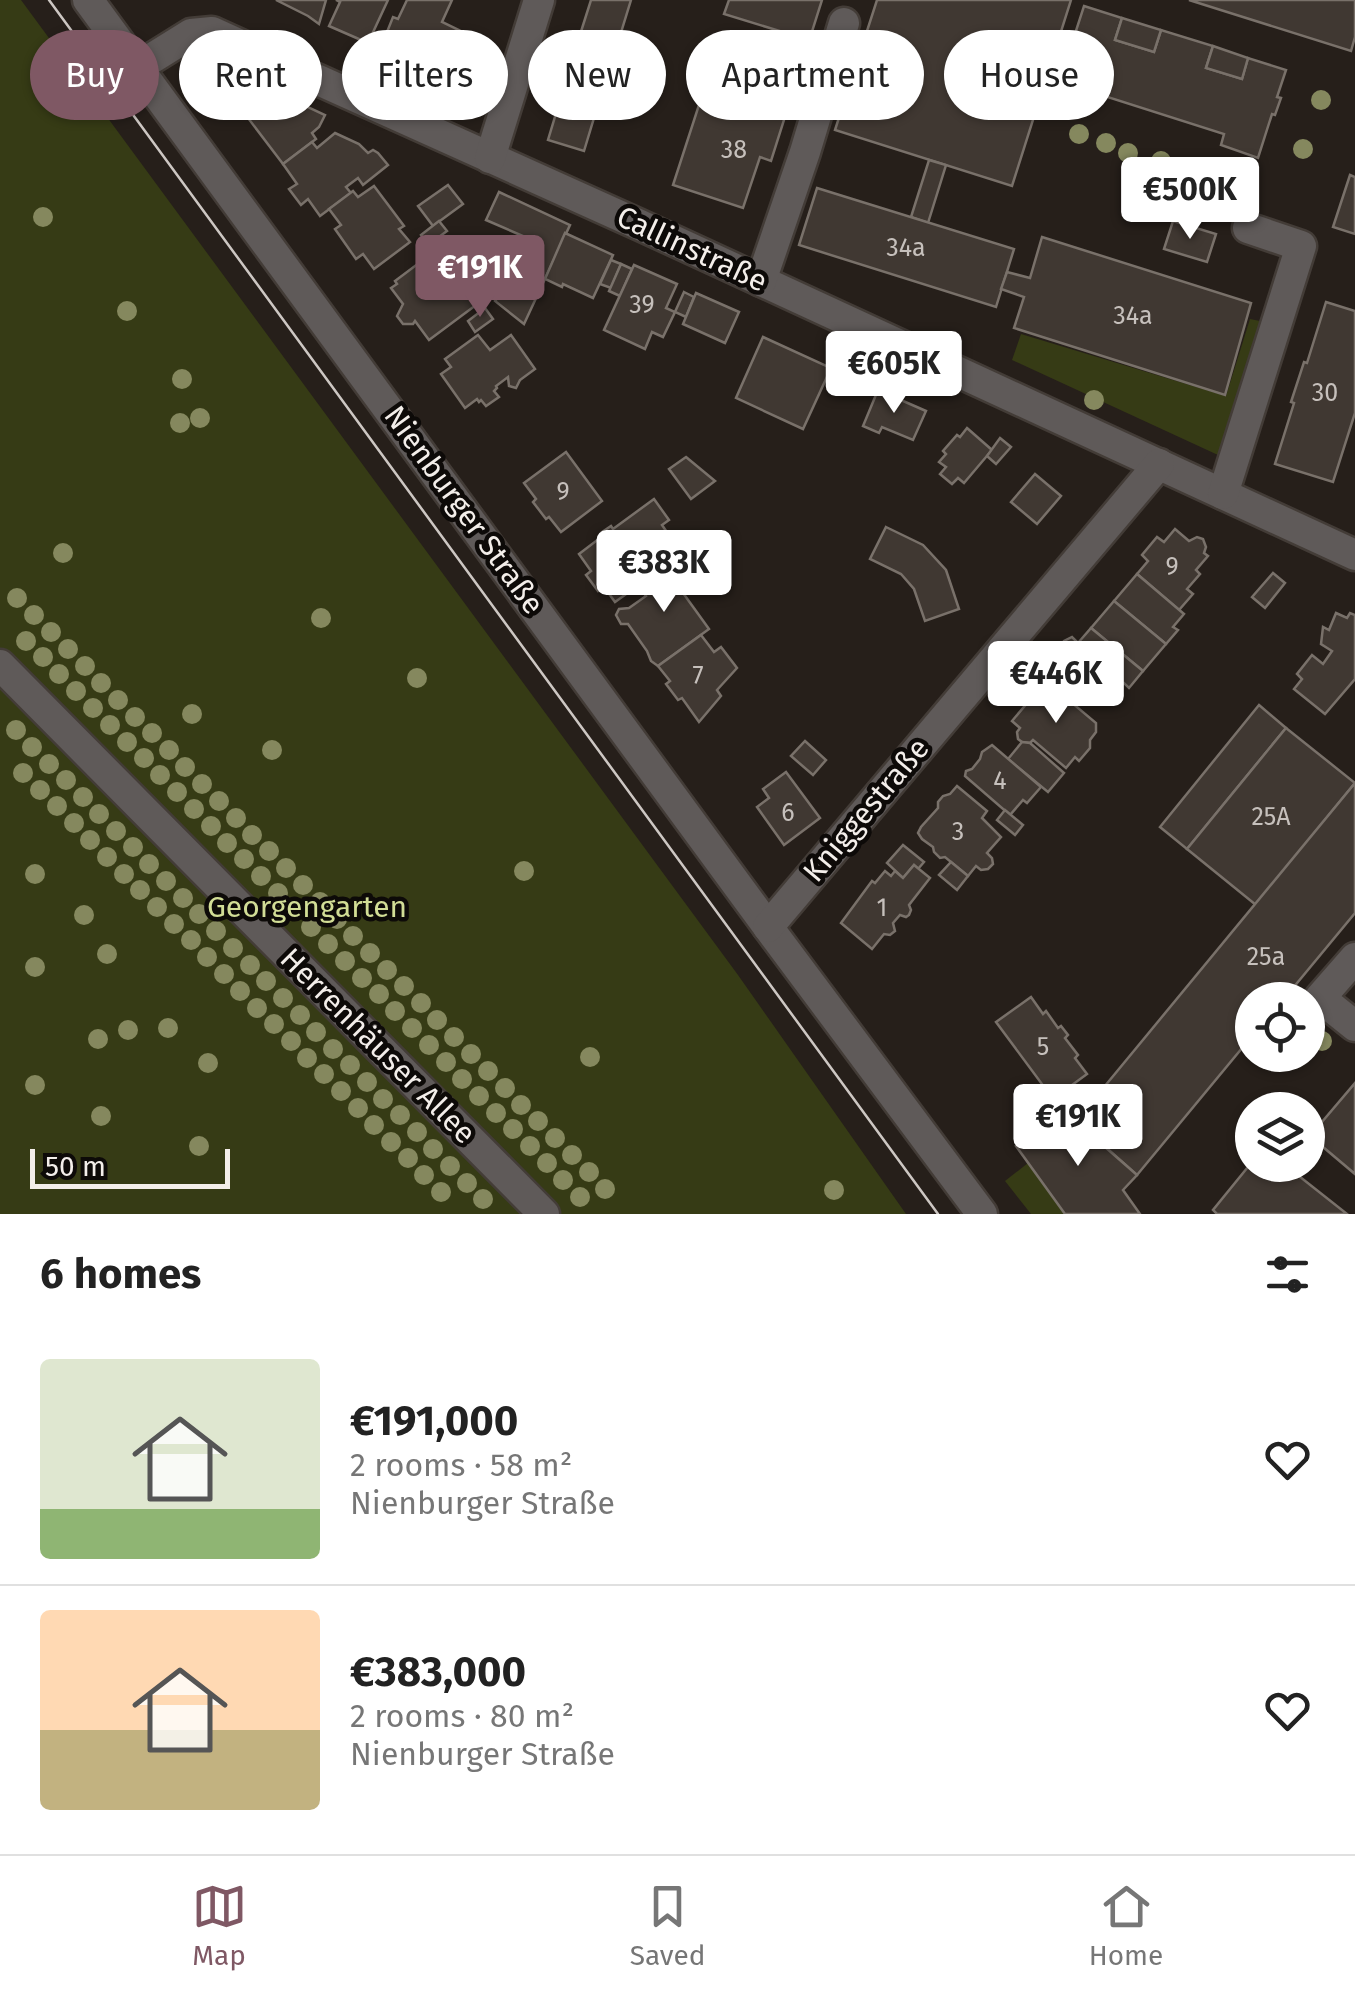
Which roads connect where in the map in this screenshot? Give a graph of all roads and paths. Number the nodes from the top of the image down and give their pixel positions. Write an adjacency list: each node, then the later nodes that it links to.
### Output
1 (88, 0): 4 (street, Nienburger Straße)
2 (540, 0): 7 (street)
3 (848, 13): 9 (street)
4 (110, 30)
5 (159, 54): 7 (street, Callinstraße)
6 (159, 96): 14 (street, Nienburger Straße)
7 (490, 158): 9 (street, Callinstraße)
8 (1248, 228): 11 (street)
9 (760, 281): 10 (street, Callinstraße)
10 (1159, 464): 11 (street, Callinstraße); 14 (street, Kniggestraße)
11 (1223, 494): 12 (street, Callinstraße)
12 (1355, 555)
13 (0, 665): 17 (street, Herrenhäuser Allee)
14 (768, 926): 18 (street, Nienburger Straße)
15 (1355, 958): 16 (street)
16 (1355, 1026)
17 (544, 1214)
18 (982, 1214)

